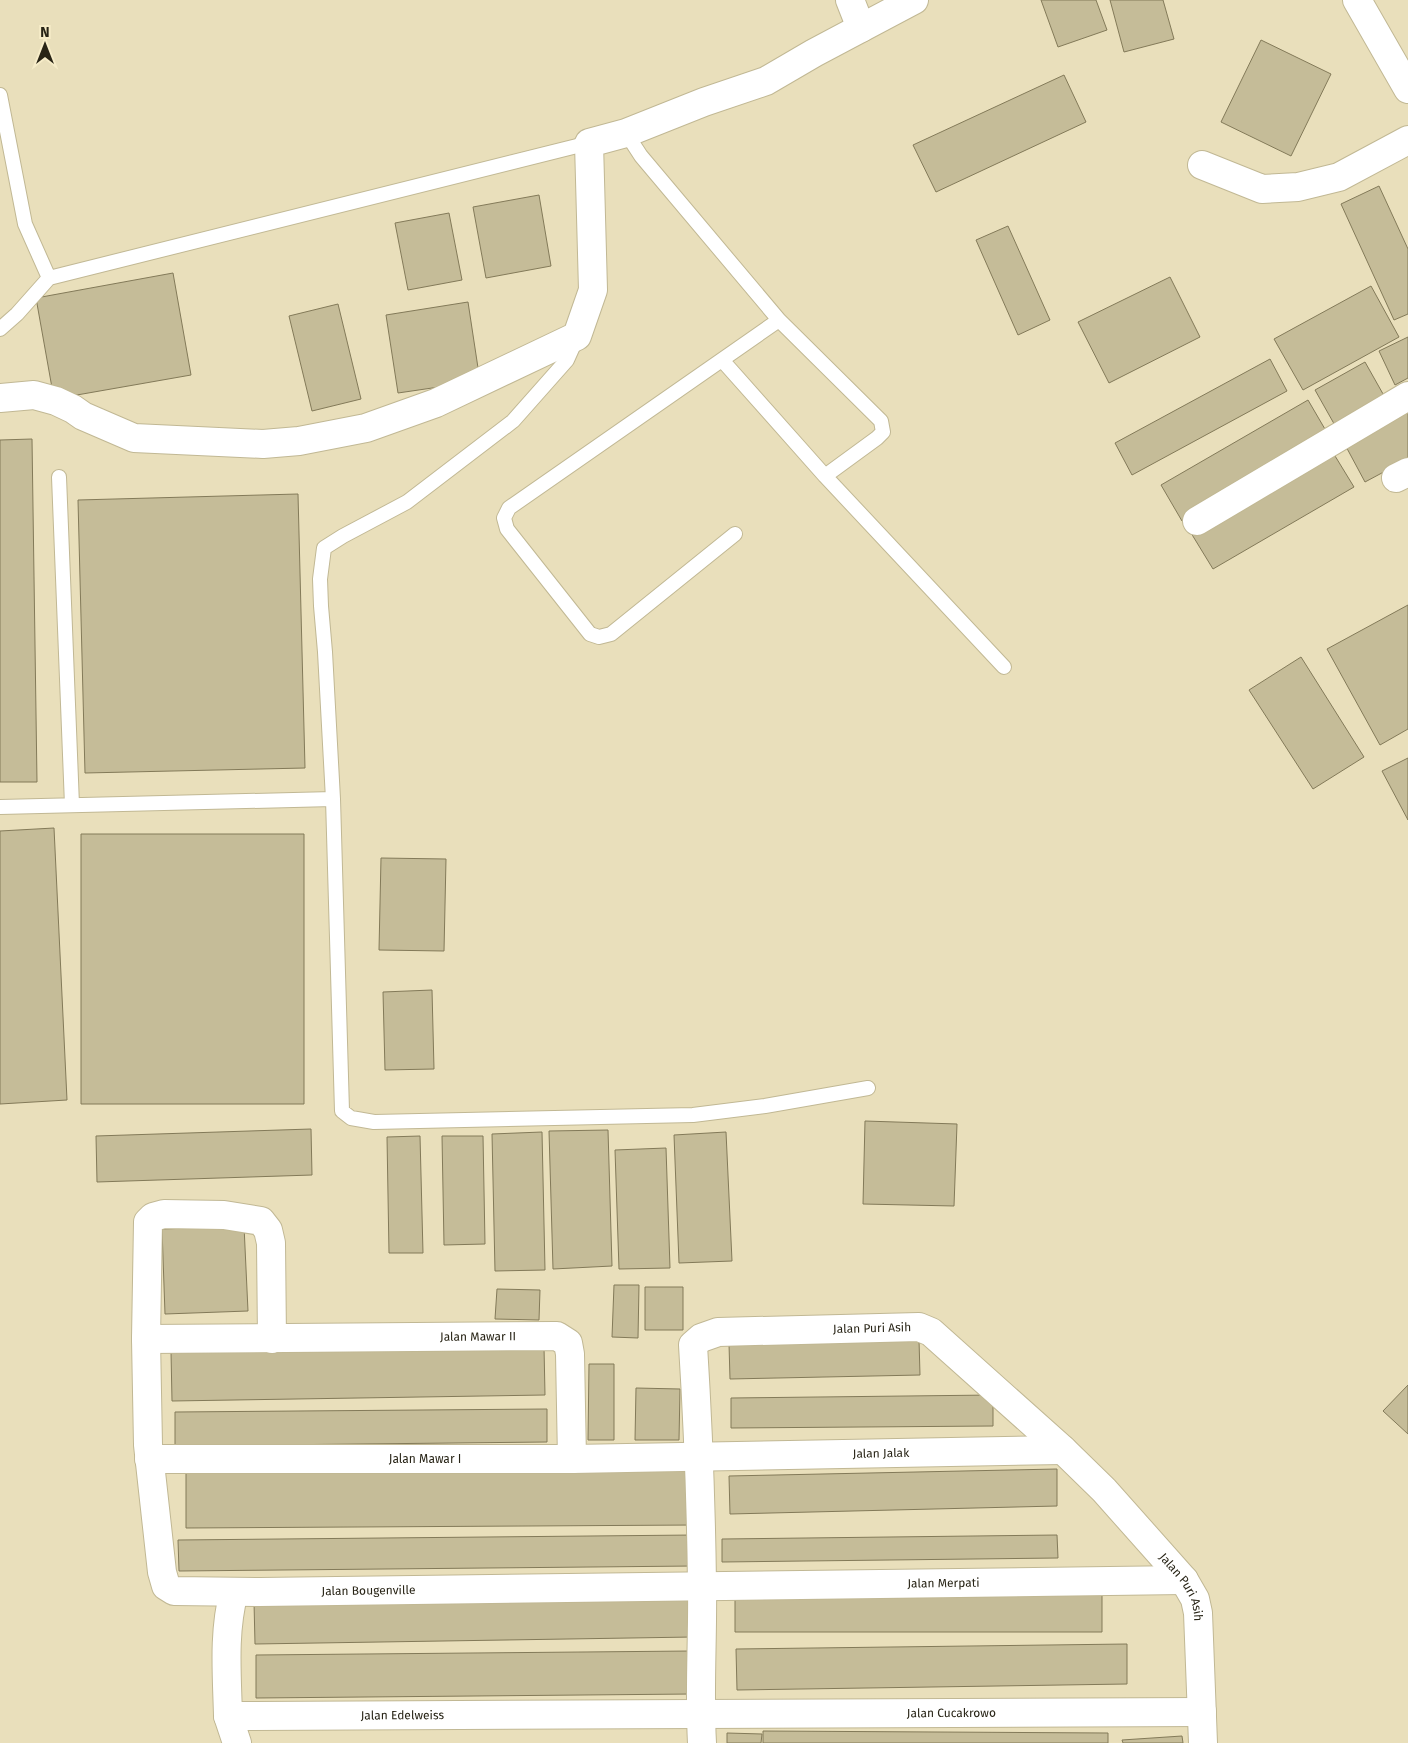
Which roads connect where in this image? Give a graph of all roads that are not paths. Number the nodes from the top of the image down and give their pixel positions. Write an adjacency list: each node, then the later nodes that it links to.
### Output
1 (850, 0): 4 (street)
2 (914, 0): 4 (street)
3 (1357, 0): 5 (street)
4 (861, 28): 7 (street)
5 (1408, 89)
6 (0, 95): 11 (lane)
7 (626, 133): 9 (street); 12 (lane)
8 (1408, 140): 10 (street)
9 (589, 143): 11 (lane); 14 (street)
10 (1202, 165)
11 (49, 278): 13 (lane)
12 (779, 320): 15 (lane); 18 (lane)
13 (0, 329)
14 (578, 336): 17 (street); 23 (lane)
15 (722, 360): 18 (lane); 21 (lane)
16 (1408, 396): 20 (street)
17 (0, 398)
18 (825, 476): 22 (lane)
19 (59, 477): 24 (lane)
20 (1197, 521)
21 (735, 534)
22 (1004, 667)
23 (332, 799): 24 (lane); 26 (lane)
24 (72, 805): 25 (lane)
25 (0, 807)
26 (868, 1088)
27 (146, 1339): 28 (street, Jalan Mawar II); 28 (street); 31 (street)
28 (272, 1339): 32 (street, Jalan Mawar II)
29 (1063, 1450): 30 (street, Jalan Jalak); 30 (street, Jalan Puri Asih); 33 (street, Jalan Puri Asih)
30 (700, 1457): 32 (street, Jalan Mawar I); 34 (street, Jalan Puri Asih)
31 (149, 1459): 32 (street, Jalan Mawar I); 35 (street, Jalan Bougenville)
32 (572, 1459)
33 (1184, 1580): 34 (street, Jalan Merpati); 36 (street, Jalan Puri Asih)
34 (702, 1586): 35 (street, Jalan Bougenville); 37 (street, Jalan Puri Asih)
35 (234, 1592): 38 (street)
36 (1202, 1712): 37 (street, Jalan Cucakrowo); 41 (street, Jalan Puri Asih)
37 (700, 1714): 38 (street, Jalan Edelweiss); 40 (street, Jalan Puri Asih)
38 (228, 1716): 39 (street)
39 (237, 1743)
40 (702, 1743)
41 (1203, 1743)

